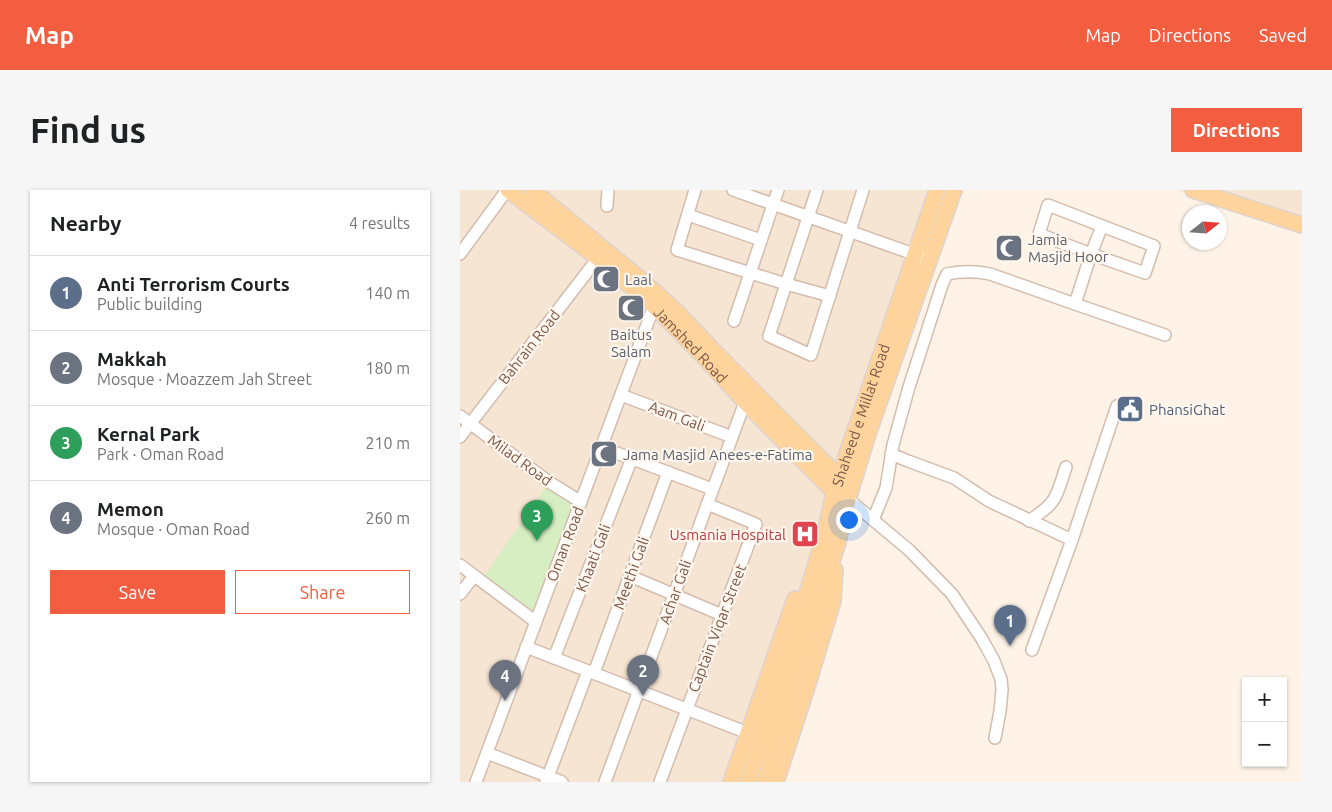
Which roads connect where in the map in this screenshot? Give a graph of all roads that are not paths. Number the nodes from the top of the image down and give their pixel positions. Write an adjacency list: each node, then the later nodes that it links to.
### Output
1 (608, 190): 12 (street)
2 (695, 190): 13 (street)
3 (735, 190): 11 (street)
4 (778, 190): 11 (street)
5 (817, 190): 14 (street)
6 (863, 190): 17 (street)
7 (937, 190): 21 (main road, Shaheed e Millat Road)
8 (954, 190): 23 (main road, Shaheed e Millat Road)
9 (1193, 190): 15 (main road)
10 (521, 192): 19 (street); 22 (main road, Jamshed Road); 43 (main road, Jamshed Road)
11 (773, 205): 14 (street); 18 (street)
12 (607, 206)
13 (688, 215): 18 (street); 24 (street)
14 (808, 218): 17 (street); 25 (street)
15 (1302, 225)
16 (1102, 226): 20 (street); 20 (street); 20 (street)
17 (850, 232): 21 (street); 26 (street)
18 (761, 240): 24 (street)
19 (460, 254)
20 (1091, 254): 27 (street)
21 (915, 255): 23 (street); 43 (main road, Shaheed e Millat Road)
22 (598, 258): 28 (main road, Jamshed Road); 35 (street, Bahrain Road)
23 (930, 260): 45 (main road, Shaheed e Millat Road)
24 (750, 273): 25 (street); 29 (street)
25 (786, 284): 26 (street); 26 (street)
26 (830, 296)
27 (1075, 304): 30 (street); 39 (street)
28 (654, 306): 31 (street, Oman Road); 32 (main road, Jamshed Road)
29 (734, 321)
30 (1165, 335)
31 (621, 395): 37 (street, Aam Gali); 38 (street, Oman Road)
32 (745, 402): 37 (street, Achar Gali); 45 (main road, Jamshed Road)
33 (1117, 406): 51 (street)
34 (460, 416): 35 (street, Milad Road)
35 (470, 424): 36 (street, Bahrain Road); 46 (street, Milad Road)
36 (460, 437)
37 (732, 437): 44 (street, Achar Gali)
38 (602, 447): 40 (street); 46 (street, Oman Road)
39 (891, 454): 48 (street); 49 (street)
40 (632, 458): 42 (street); 61 (street, Khaati Gali)
41 (1066, 467): 49 (street)
42 (668, 472): 44 (street); 54 (street, Meethi Gali)
43 (839, 477): 45 (main road, Jamshed Road)
44 (712, 489): 47 (street, Achar Gali)
45 (843, 493): 48 (street); 50 (main road, Shaheed e Millat Road)
46 (581, 502): 58 (street, Oman Road)
47 (707, 504): 56 (street, Achar Gali); 57 (street, Captain Viqar Street)
48 (873, 520): 66 (street)
49 (1029, 521): 51 (street)
50 (832, 538): 65 (main road); 74 (main road); 75 (main road); 76 (main road)
51 (1072, 540): 60 (street)
52 (460, 566): 53 (street)
53 (474, 576): 55 (street); 58 (street)
54 (630, 576): 56 (street); 62 (street, Meethi Gali)
55 (460, 594)
56 (674, 594): 57 (street); 63 (street, Achar Gali)
57 (722, 615): 64 (street, Captain Viqar Street)
58 (536, 622): 59 (street, Oman Road)
59 (526, 647): 61 (street); 67 (street, Oman Road)
60 (1032, 650)
61 (554, 658): 62 (street)
62 (591, 672): 63 (street); 68 (street, Meethi Gali)
63 (639, 691): 64 (street); 71 (street, Achar Gali)
64 (687, 709): 65 (street); 72 (street, Captain Viqar Street)
65 (748, 733): 73 (main road)
66 (995, 738)
67 (487, 753): 68 (street); 69 (street, Oman Road)
68 (547, 779): 70 (street)
69 (476, 782)
70 (562, 782)
71 (605, 782)
72 (660, 782)
73 (731, 782)
74 (748, 782)
75 (765, 782)
76 (776, 782)

